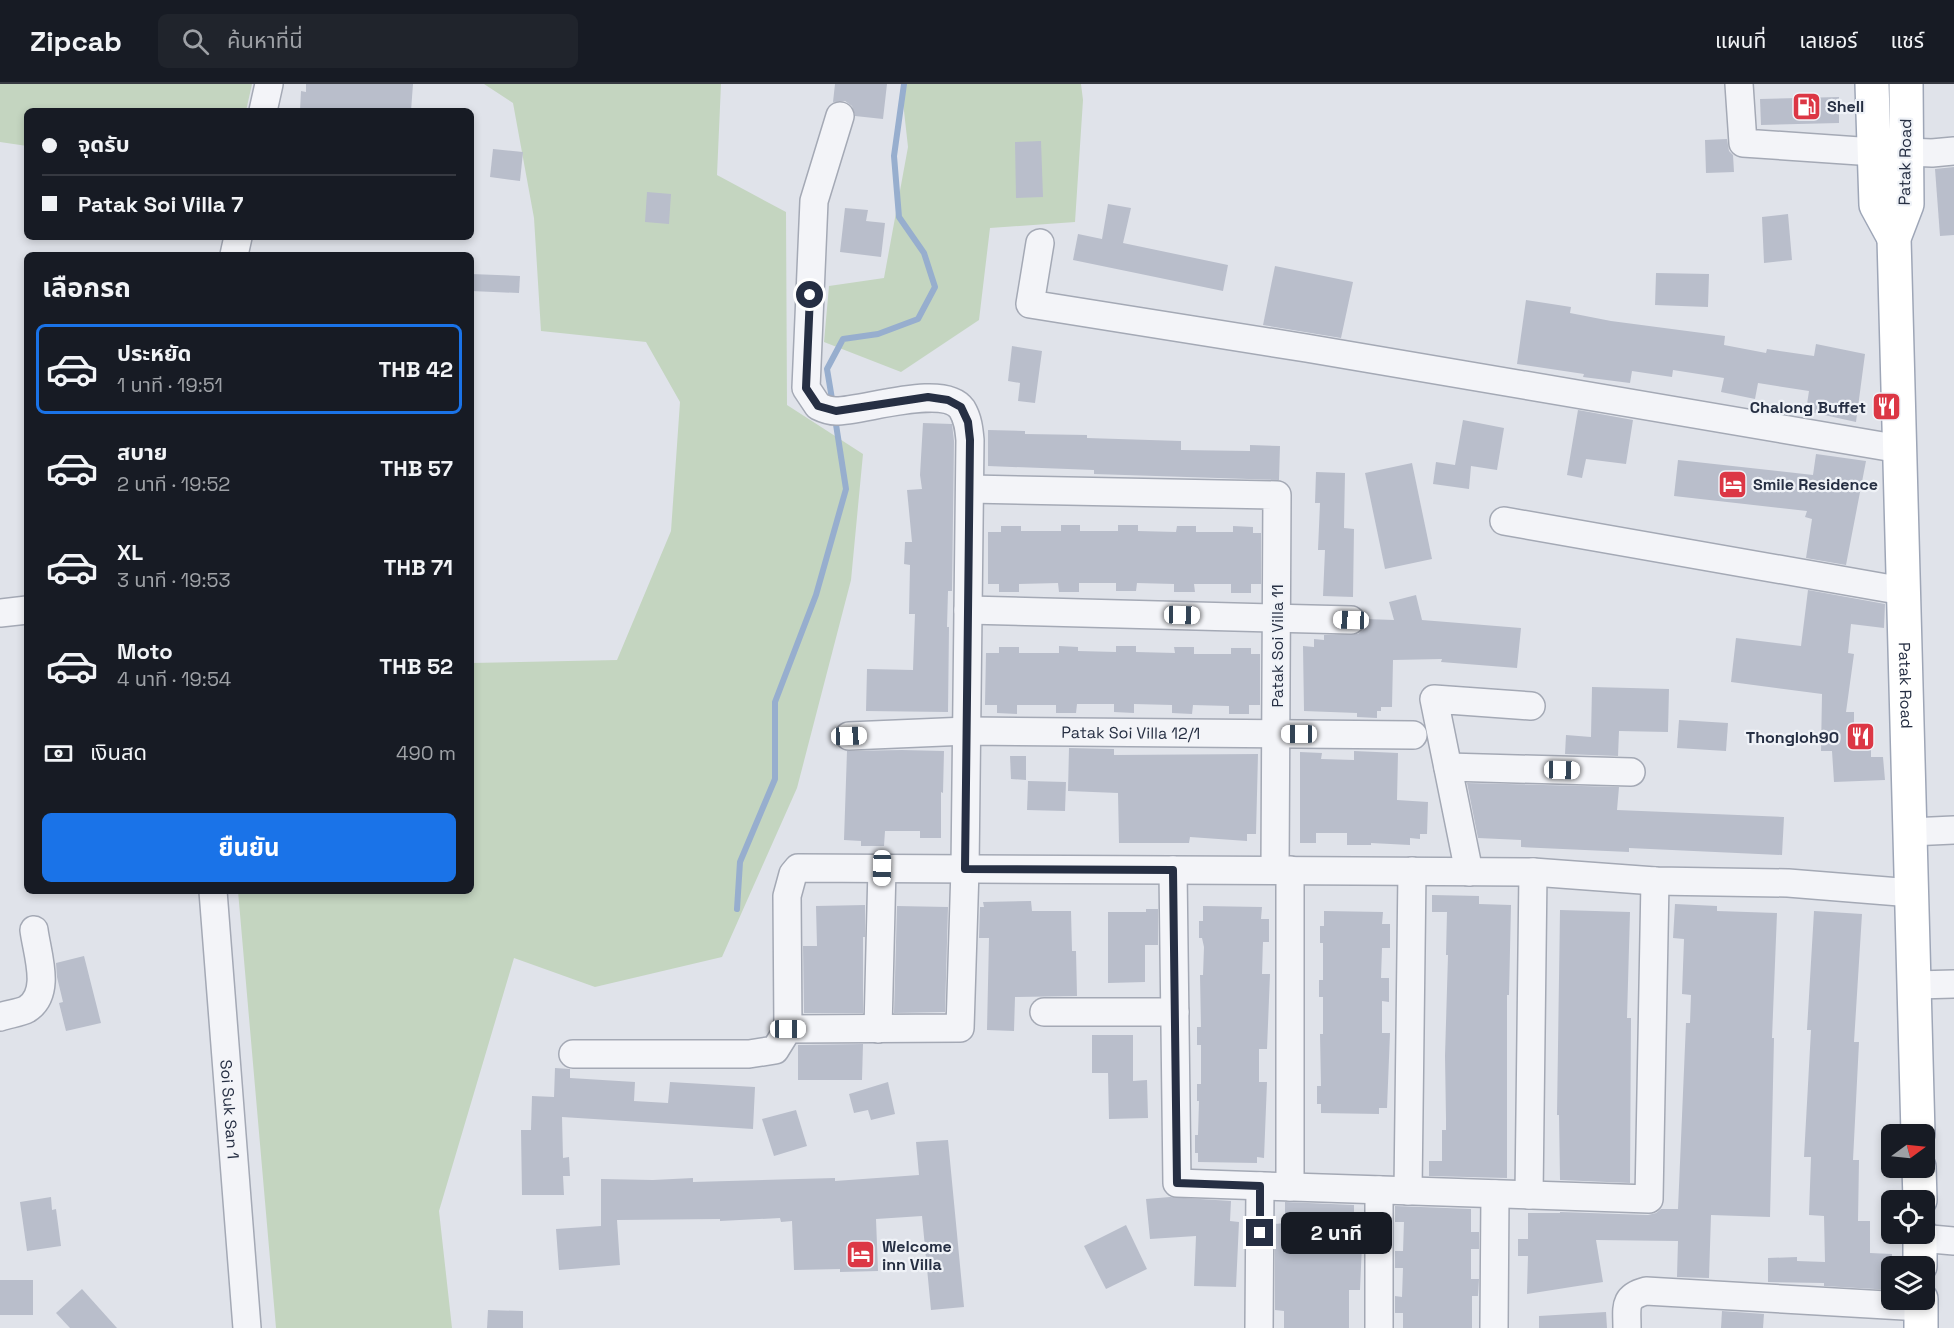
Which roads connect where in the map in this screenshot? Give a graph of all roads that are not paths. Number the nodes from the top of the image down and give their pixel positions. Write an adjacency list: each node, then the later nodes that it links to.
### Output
1 (269, 84): 5 (street)
2 (1739, 84): 8 (street)
3 (1872, 84): 8 (main road, Patak Road)
4 (1906, 84): 9 (main road, Patak Road)
5 (264, 108)
6 (840, 116): 13 (street)
7 (1954, 151): 9 (street)
8 (1874, 152): 10 (main road, Patak Road)
9 (1906, 152): 10 (main road, Patak Road)
10 (1894, 238): 12 (main road, Patak Road)
11 (1040, 243): 12 (street)
12 (1900, 449): 15 (main road, Patak Road)
13 (970, 489): 17 (street); 19 (street, Patak Soi Villa 11)
14 (1504, 521): 15 (street)
15 (1903, 591): 29 (main road, Patak Road)
16 (24, 610): 18 (street)
17 (968, 610): 19 (street); 22 (street)
18 (0, 613)
19 (1277, 617): 20 (street); 23 (street, Patak Soi Villa 11)
20 (1351, 620)
21 (1531, 706): 26 (street)
22 (967, 731): 23 (street, Patak Soi Villa 12/1); 25 (street, Patak Soi Villa 12/1); 31 (street)
23 (1276, 734): 24 (street, Patak Soi Villa 12/1); 33 (street, Patak Soi Villa 11)
24 (1413, 735)
25 (849, 736)
26 (1448, 767): 27 (street); 35 (street)
27 (1631, 772)
28 (1954, 830): 29 (street)
29 (1910, 832): 38 (main road, Patak Road)
30 (882, 868): 31 (street); 46 (street); 47 (street)
31 (965, 869): 32 (street); 47 (street)
32 (1173, 870): 33 (street); 43 (street)
33 (1283, 870): 34 (street); 51 (street, Patak Soi Villa 11)
34 (1412, 871): 35 (street); 53 (street)
35 (1469, 872): 36 (street)
36 (1533, 872): 37 (street); 55 (street)
37 (1655, 881): 38 (street); 55 (street)
38 (1912, 893): 42 (main road, Patak Road)
39 (213, 894): 59 (street, Soi Suk San 1)
40 (34, 930): 45 (street)
41 (1954, 984): 42 (street)
42 (1916, 985): 49 (main road, Patak Road)
43 (1175, 1011): 44 (street); 50 (street)
44 (1044, 1012)
45 (0, 1017)
46 (788, 1029): 47 (street); 48 (street)
47 (878, 1029)
48 (573, 1054)
49 (1918, 1124)
50 (1260, 1186): 51 (street); 60 (street)
51 (1290, 1187): 52 (street)
52 (1379, 1190): 53 (street); 61 (street)
53 (1408, 1191): 54 (street)
54 (1495, 1194): 55 (street); 62 (street)
55 (1529, 1195)
56 (1954, 1240): 57 (street)
57 (1920, 1246)
58 (1921, 1311): 63 (street)
59 (247, 1328)
60 (1259, 1328)
61 (1379, 1328)
62 (1494, 1328)
63 (1627, 1328)

